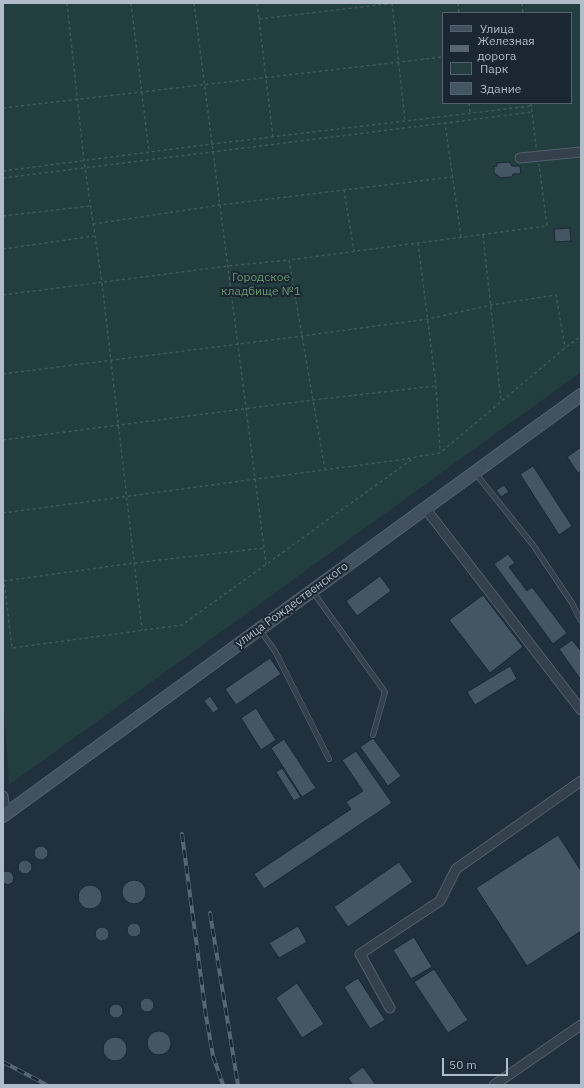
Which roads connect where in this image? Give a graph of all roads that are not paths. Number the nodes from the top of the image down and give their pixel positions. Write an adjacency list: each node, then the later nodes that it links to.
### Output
1 (581, 152): 2 (street)
2 (520, 158)
3 (581, 395): 4 (main road, улица Рождественского)
4 (475, 472): 5 (main road, улица Рождественского); 7 (lane)
5 (425, 508): 6 (main road, улица Рождественского); 9 (street)
6 (312, 590): 8 (main road, улица Рождественского); 10 (lane)
7 (581, 621)
8 (259, 629): 11 (lane); 14 (main road, улица Рождественского)
9 (581, 710)
10 (373, 735)
11 (329, 759)
12 (581, 780): 15 (street)
13 (3, 796): 14 (street)
14 (5, 814)
15 (390, 1008)
16 (581, 1025): 17 (street)
17 (494, 1085)

